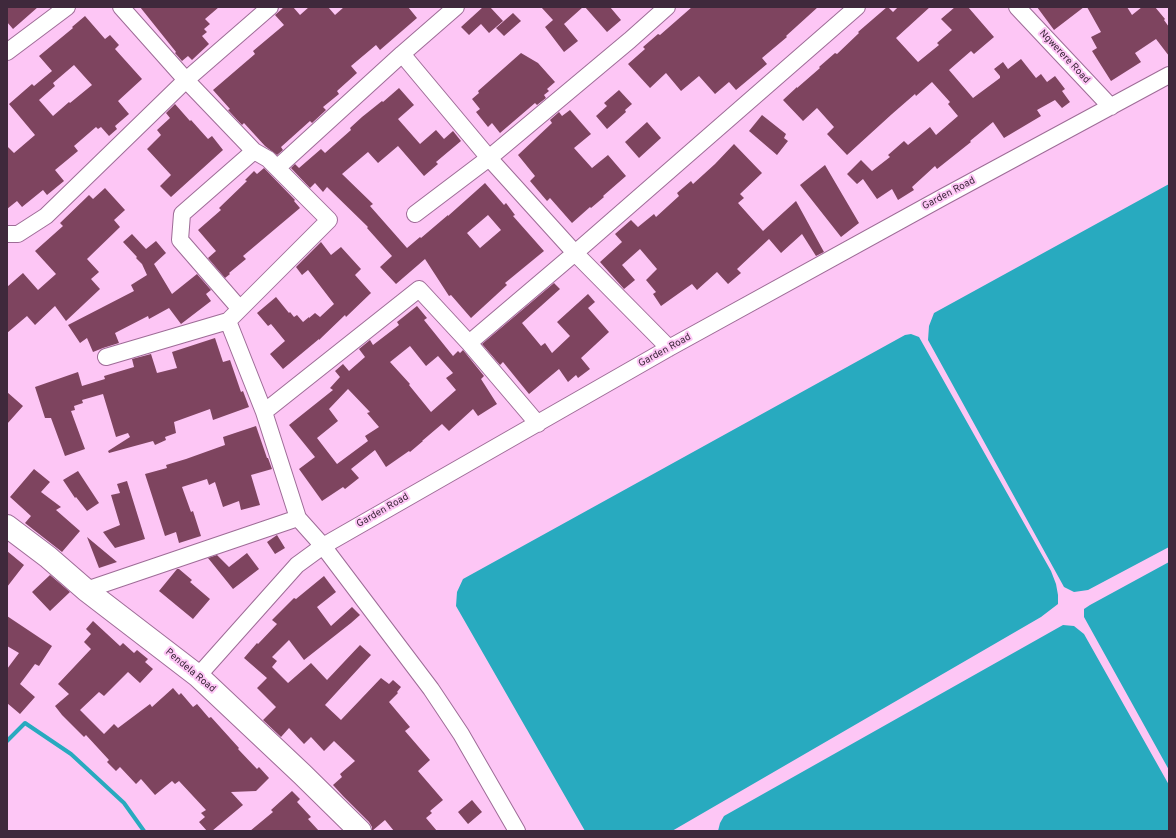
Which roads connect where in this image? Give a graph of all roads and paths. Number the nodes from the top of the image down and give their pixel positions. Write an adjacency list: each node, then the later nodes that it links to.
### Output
1 (67, 7): 8 (street)
2 (120, 7): 11 (street)
3 (270, 7): 11 (street)
4 (456, 7): 9 (street)
5 (667, 7): 14 (street)
6 (857, 7): 18 (street)
7 (1017, 7): 12 (street, Ngwerere Road)
8 (7, 52)
9 (402, 54): 14 (street); 15 (street)
10 (1169, 76): 12 (street, Garden Road)
11 (186, 80): 13 (street); 17 (street)
12 (1111, 108): 22 (street, Garden Road)
13 (254, 151): 15 (street); 19 (street)
14 (489, 158): 16 (street); 18 (street)
15 (277, 168): 19 (street)
16 (415, 214)
17 (7, 234)
18 (575, 253): 21 (street); 22 (street)
19 (240, 309): 20 (street)
20 (228, 321): 23 (street); 24 (street)
21 (469, 343): 24 (street); 25 (street)
22 (669, 348): 25 (street, Garden Road)
23 (106, 357)
24 (264, 412): 26 (street)
25 (538, 424): 28 (street, Garden Road)
26 (298, 518): 28 (street); 29 (street)
27 (7, 526): 29 (street, Pendela Road)
28 (323, 546): 30 (street, Garden Road); 32 (street)
29 (86, 590): 30 (street, Pendela Road)
30 (198, 676): 31 (street, Pendela Road)
31 (360, 831)
32 (517, 831)

